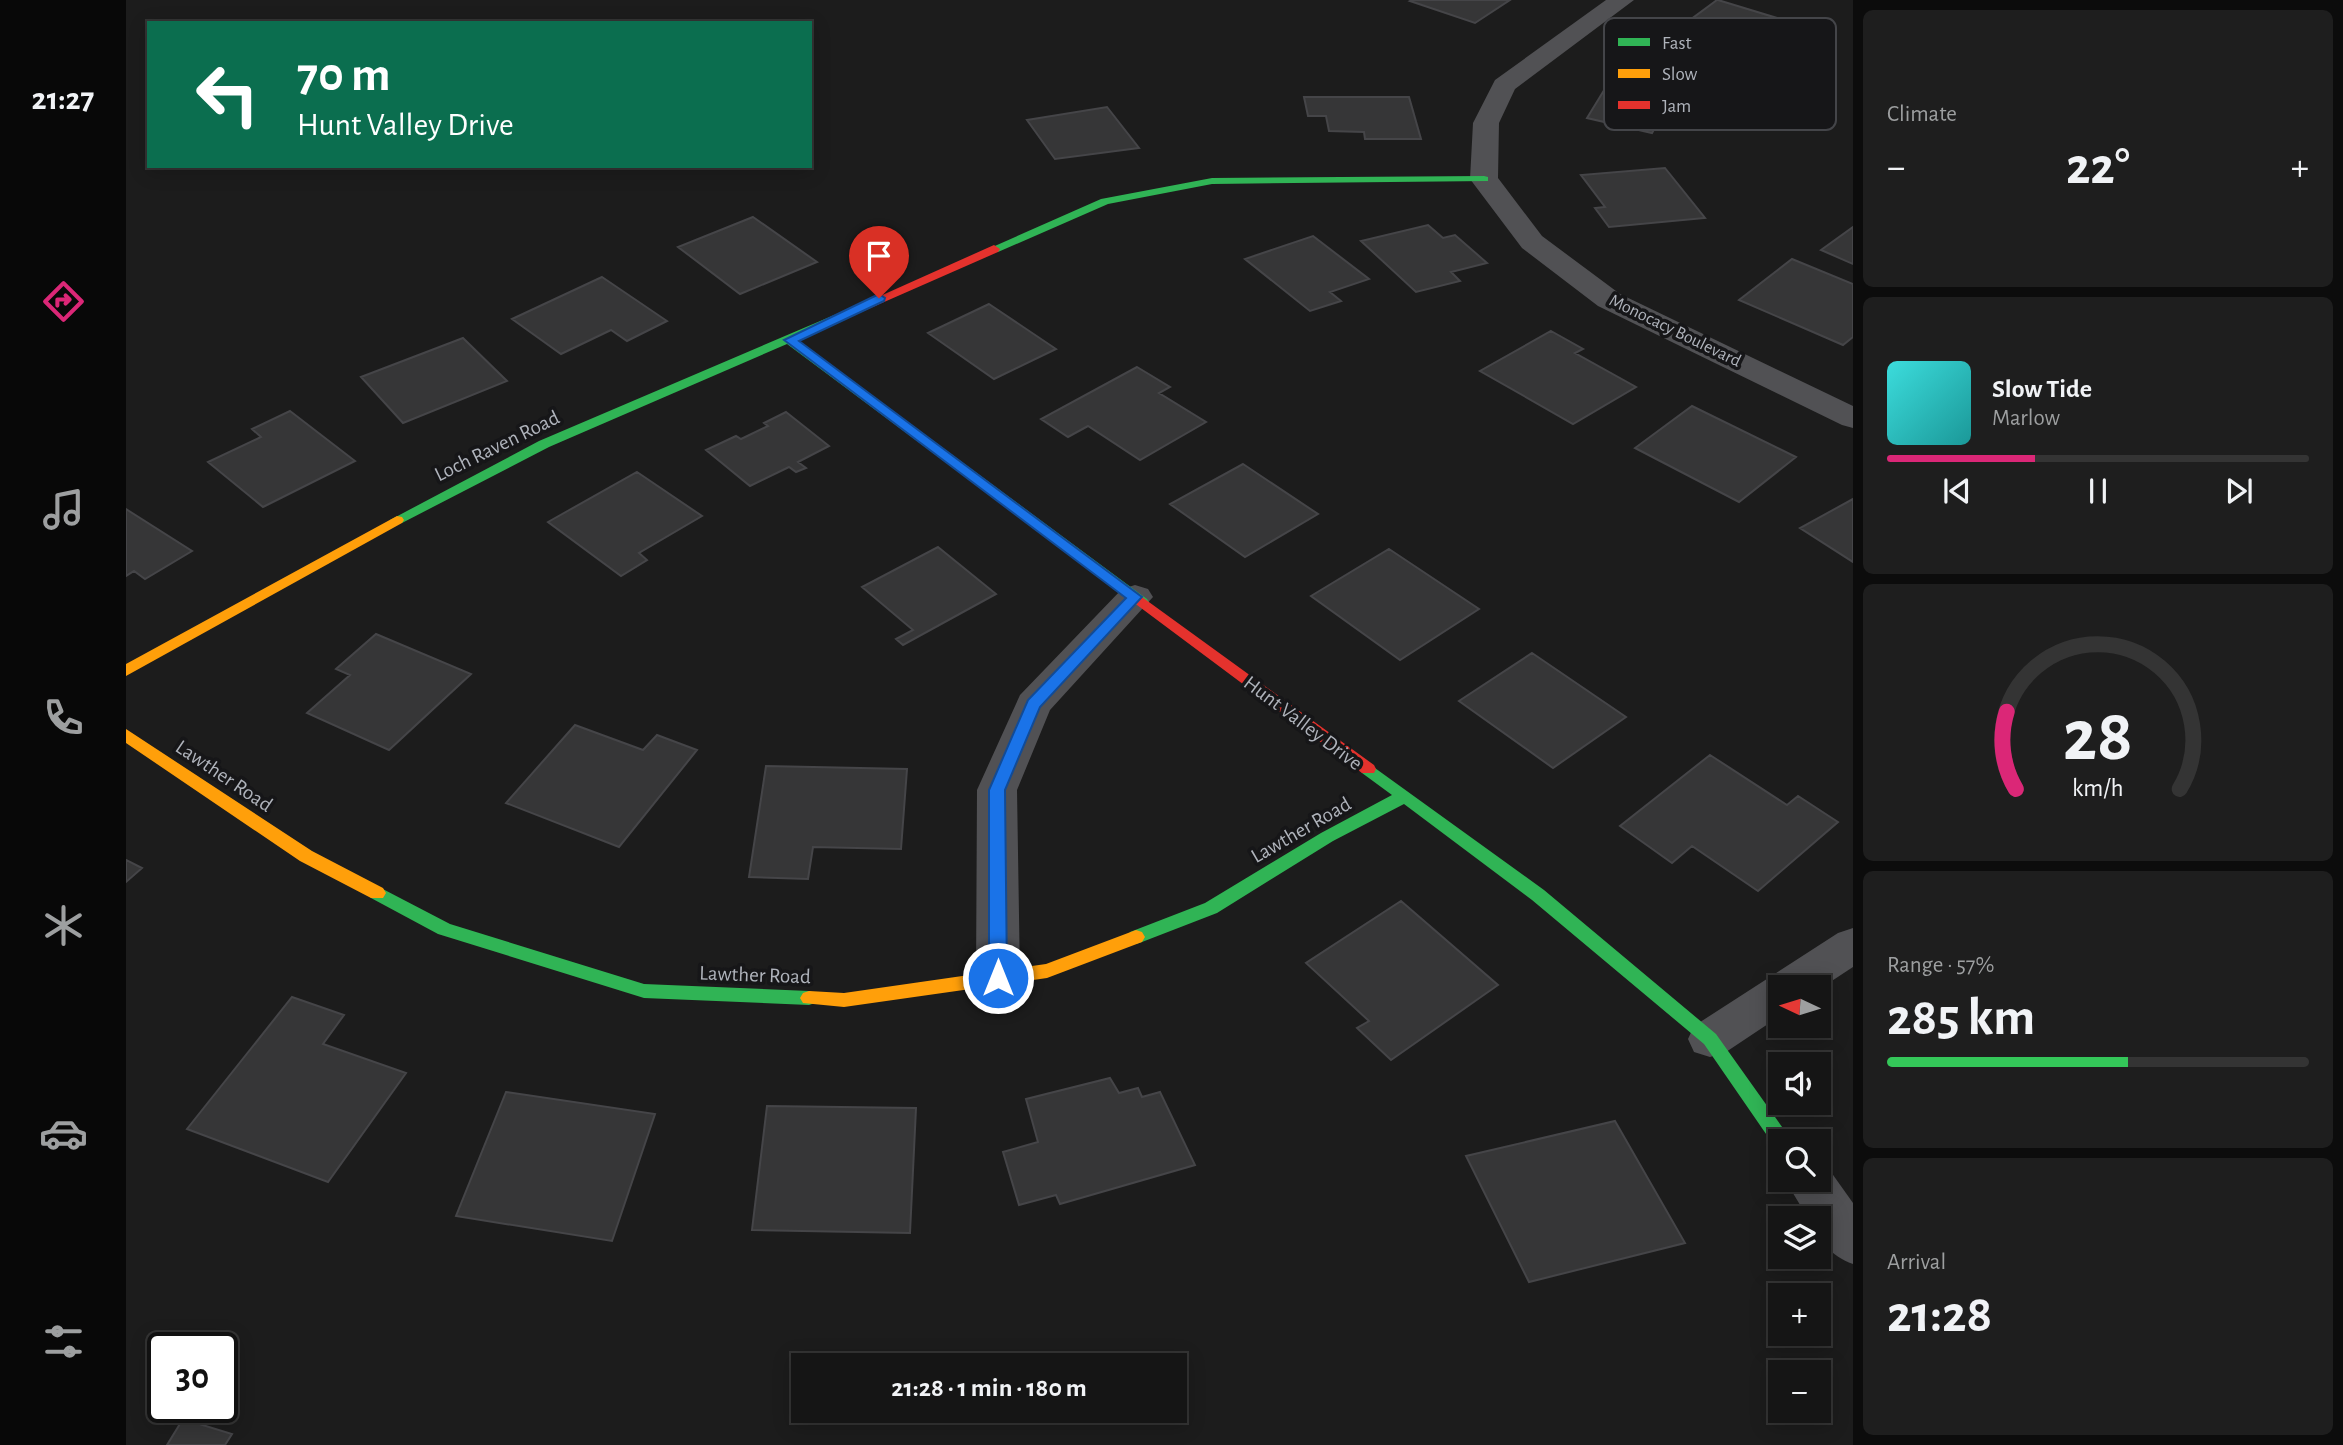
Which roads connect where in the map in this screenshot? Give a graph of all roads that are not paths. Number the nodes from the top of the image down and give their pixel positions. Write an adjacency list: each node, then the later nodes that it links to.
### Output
1 (1622, 0): 2 (street)
2 (1484, 179): 3 (street, Loch Raven Road); 4 (street, Monocacy Boulevard)
3 (790, 340): 5 (street, Hunt Valley Drive); 6 (street, Loch Raven Road)
4 (1853, 418)
5 (1135, 597): 8 (street, Hunt Valley Drive); 11 (street)
6 (126, 671)
7 (126, 735): 11 (street, Lawther Road)
8 (1403, 797): 11 (street, Lawther Road); 13 (street, Hunt Valley Drive)
9 (1853, 945): 10 (street)
10 (1807, 975)
11 (998, 978)
12 (1768, 1001): 13 (street)
13 (1710, 1039): 14 (street, Hunt Valley Drive)
14 (1774, 1129)
15 (1818, 1192): 16 (street)
16 (1853, 1242)

